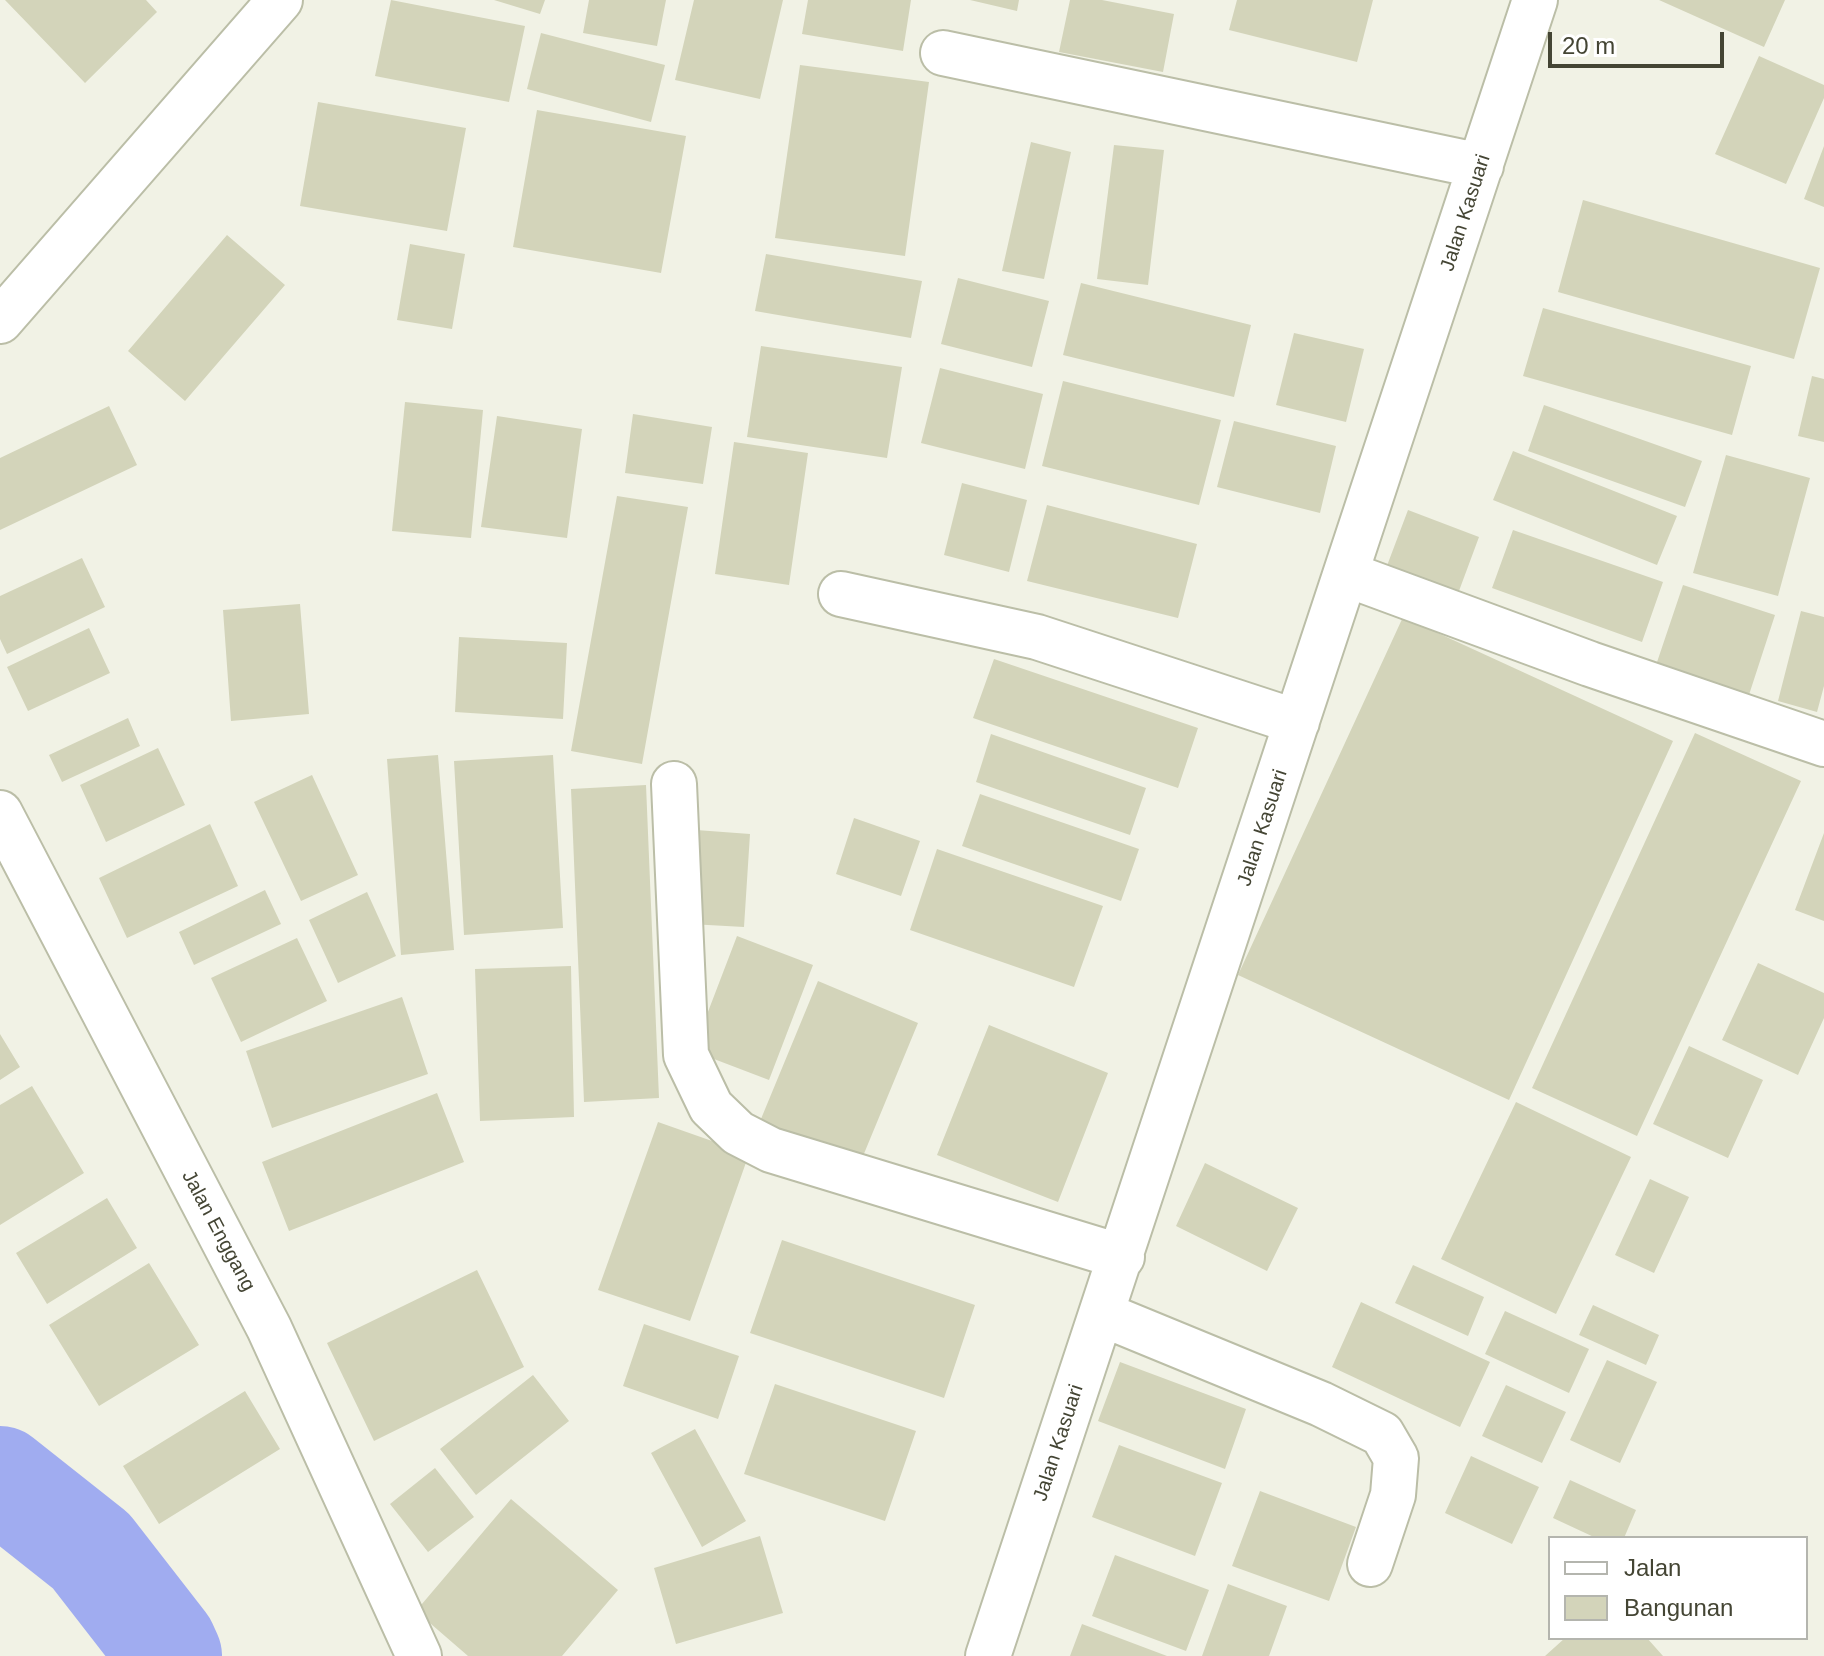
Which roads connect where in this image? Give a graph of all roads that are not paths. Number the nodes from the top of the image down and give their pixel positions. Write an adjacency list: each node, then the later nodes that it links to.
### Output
1 (280, 0): 5 (street)
2 (1535, 0): 4 (street, Jalan Kasuari)
3 (943, 53): 4 (street)
4 (1481, 166): 6 (street, Jalan Kasuari)
5 (0, 321)
6 (1346, 574): 8 (street, Jalan Kasuari); 9 (street)
7 (841, 594): 8 (street)
8 (1297, 722): 12 (street, Jalan Kasuari)
9 (1824, 744)
10 (674, 784): 12 (street)
11 (0, 813): 15 (street, Jalan Enggang)
12 (1122, 1257): 13 (street, Jalan Kasuari)
13 (1102, 1314): 14 (street); 16 (street, Jalan Kasuari)
14 (1370, 1564)
15 (419, 1656)
16 (988, 1656)

